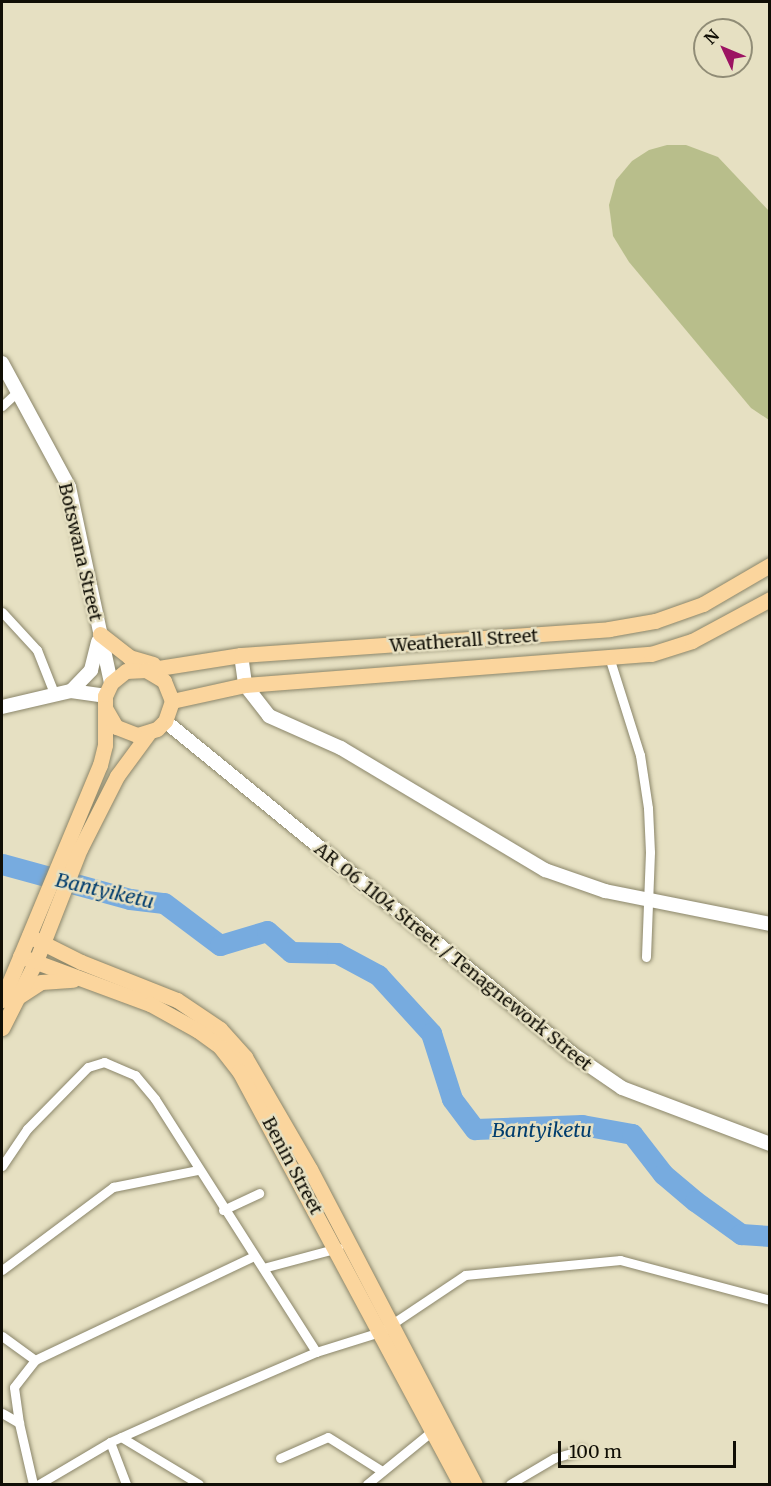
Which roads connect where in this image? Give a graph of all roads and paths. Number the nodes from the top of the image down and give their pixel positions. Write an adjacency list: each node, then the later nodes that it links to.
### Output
1 (2, 363): 2 (main road, Botswana Street)
2 (17, 392): 3 (street); 7 (main road, Botswana Street)
3 (2, 406)
4 (770, 565): 8 (main road, Weatherall Street)
5 (770, 599): 9 (main road)
6 (2, 612): 14 (street)
7 (100, 634): 10 (main road); 13 (main road); 15 (main road, Botswana Street)
8 (241, 655): 10 (main road, Weatherall Street); 12 (main road)
9 (610, 660): 12 (main road); 20 (street)
10 (161, 667): 11 (main road, Weatherall Street)
11 (146, 670): 15 (main road); 16 (main road)
12 (245, 685): 16 (main road); 20 (main road)
13 (70, 691): 14 (main road); 15 (main road)
14 (54, 693): 17 (main road)
15 (107, 696): 19 (main road); 23 (main road)
16 (172, 701): 18 (main road)
17 (2, 707)
18 (165, 721): 19 (main road); 33 (main road, AR_06_1104 Street. / Tenagnework Street)
19 (148, 734): 21 (main road)
20 (648, 900): 22 (main road); 26 (street)
21 (53, 915): 24 (main road); 28 (main road)
22 (770, 924)
23 (28, 936): 24 (main road, Benin Street); 25 (main road)
24 (43, 943): 27 (main road); 28 (main road, Benin Street)
25 (20, 956): 27 (main road, Benin Street); 31 (main road)
26 (646, 957)
27 (36, 961): 29 (main road, Benin Street); 30 (main road)
28 (81, 962): 38 (main road, Benin Street)
29 (88, 982): 30 (main road); 38 (main road, Benin Street)
30 (18, 997): 32 (main road)
31 (2, 1000)
32 (2, 1028)
33 (770, 1144)
34 (2, 1166): 35 (street)
35 (198, 1170): 37 (street); 41 (street)
36 (259, 1193): 37 (street)
37 (223, 1210): 39 (street)
38 (342, 1246): 40 (street); 43 (main road, Benin Street)
39 (254, 1256): 40 (street); 46 (street)
40 (262, 1268): 45 (street)
41 (2, 1270)
42 (770, 1300): 43 (street)
43 (386, 1328): 45 (street); 49 (main road, Benin Street); 61 (main road, Benin Street)
44 (2, 1336): 46 (street)
45 (316, 1352): 50 (street)
46 (35, 1360): 48 (street)
47 (2, 1413): 48 (street)
48 (19, 1423): 55 (street)
49 (432, 1431): 54 (street); 60 (main road, Benin Street)
50 (121, 1437): 51 (street); 58 (street)
51 (110, 1442): 56 (street); 57 (street)
52 (582, 1450): 62 (street)
53 (280, 1458): 54 (street)
54 (382, 1471): 59 (street)
55 (33, 1485)
56 (39, 1485)
57 (126, 1485)
58 (199, 1485)
59 (367, 1485)
60 (460, 1485)
61 (475, 1485)
62 (510, 1485)

